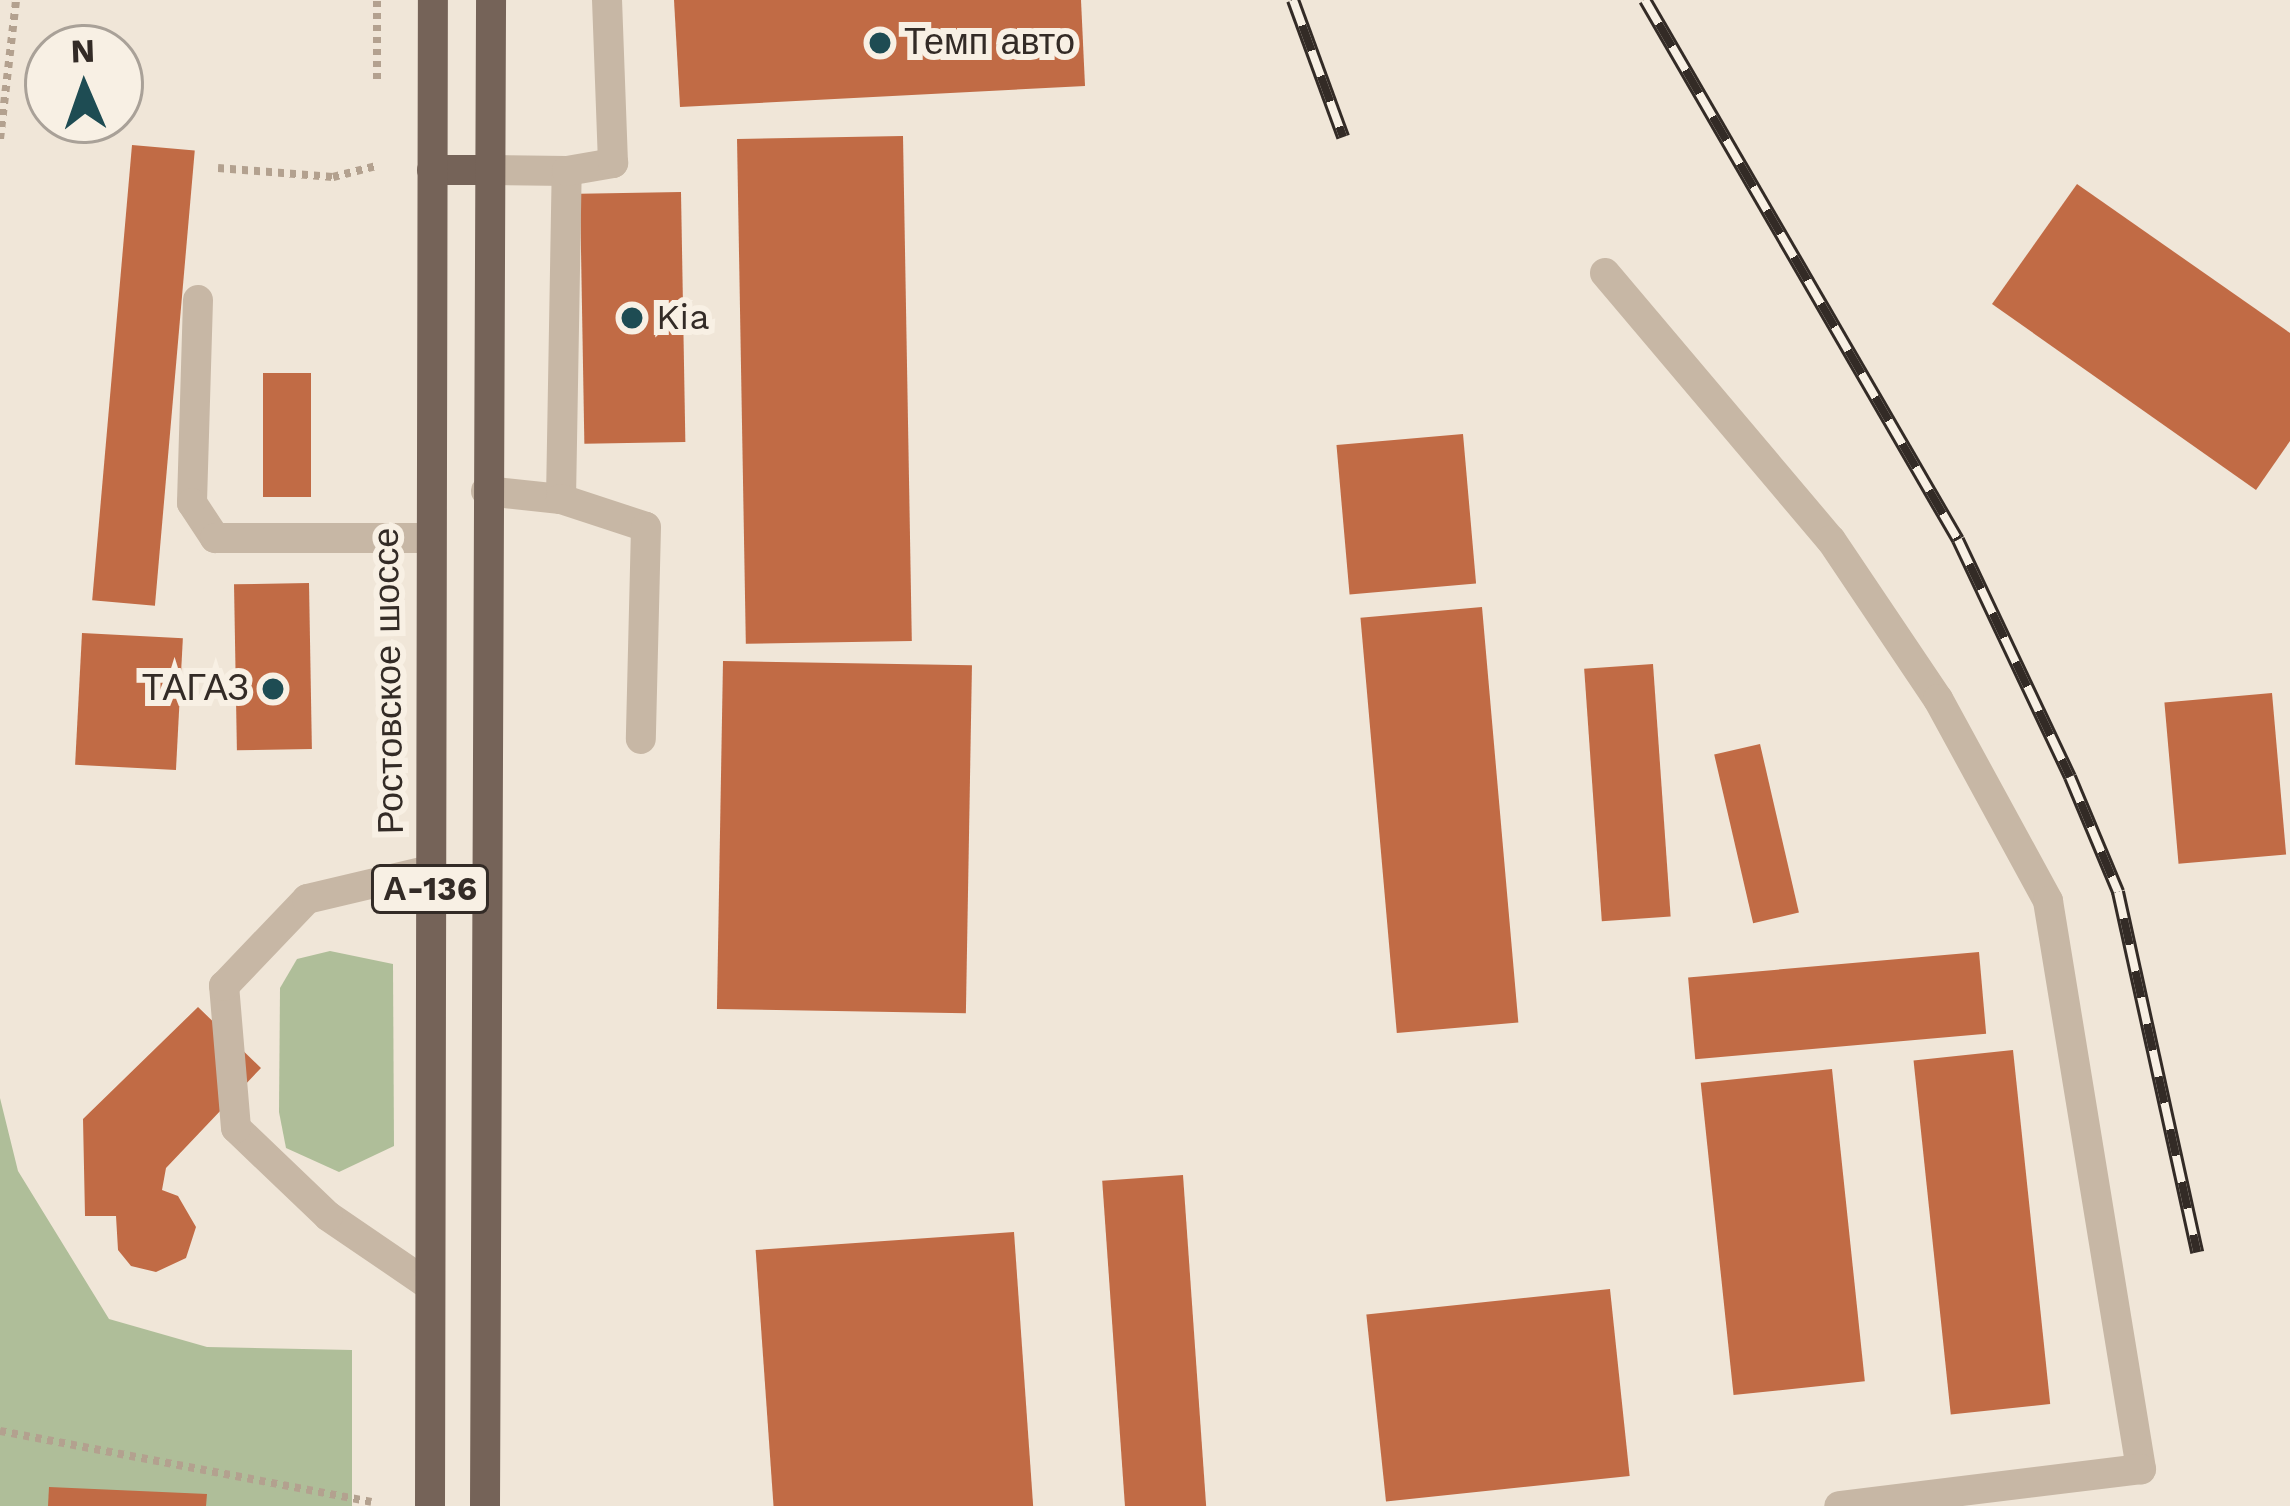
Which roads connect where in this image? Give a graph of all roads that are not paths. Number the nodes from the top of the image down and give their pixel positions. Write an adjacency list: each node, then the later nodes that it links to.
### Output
1 (433, 0): 4 (main road, Ростовское шоссе / А-136)
2 (491, 0): 5 (main road, А-136)
3 (607, 0): 6 (lane)
4 (431, 170): 5 (main road); 11 (main road, Ростовское шоссе / А-136)
5 (489, 170): 6 (lane); 9 (main road, А-136)
6 (567, 171): 10 (lane)
7 (1605, 273): 17 (lane)
8 (198, 300): 11 (lane)
9 (486, 491): 10 (lane); 16 (main road, А-136)
10 (561, 499): 12 (lane)
11 (426, 538): 13 (main road, Ростовское шоссе / А-136)
12 (641, 739)
13 (430, 870): 14 (main road, Ростовское шоссе / А-136); 14 (lane)
14 (429, 1285): 15 (main road, Ростовское шоссе / А-136)
15 (430, 1506)
16 (485, 1506)
17 (1839, 1506)

